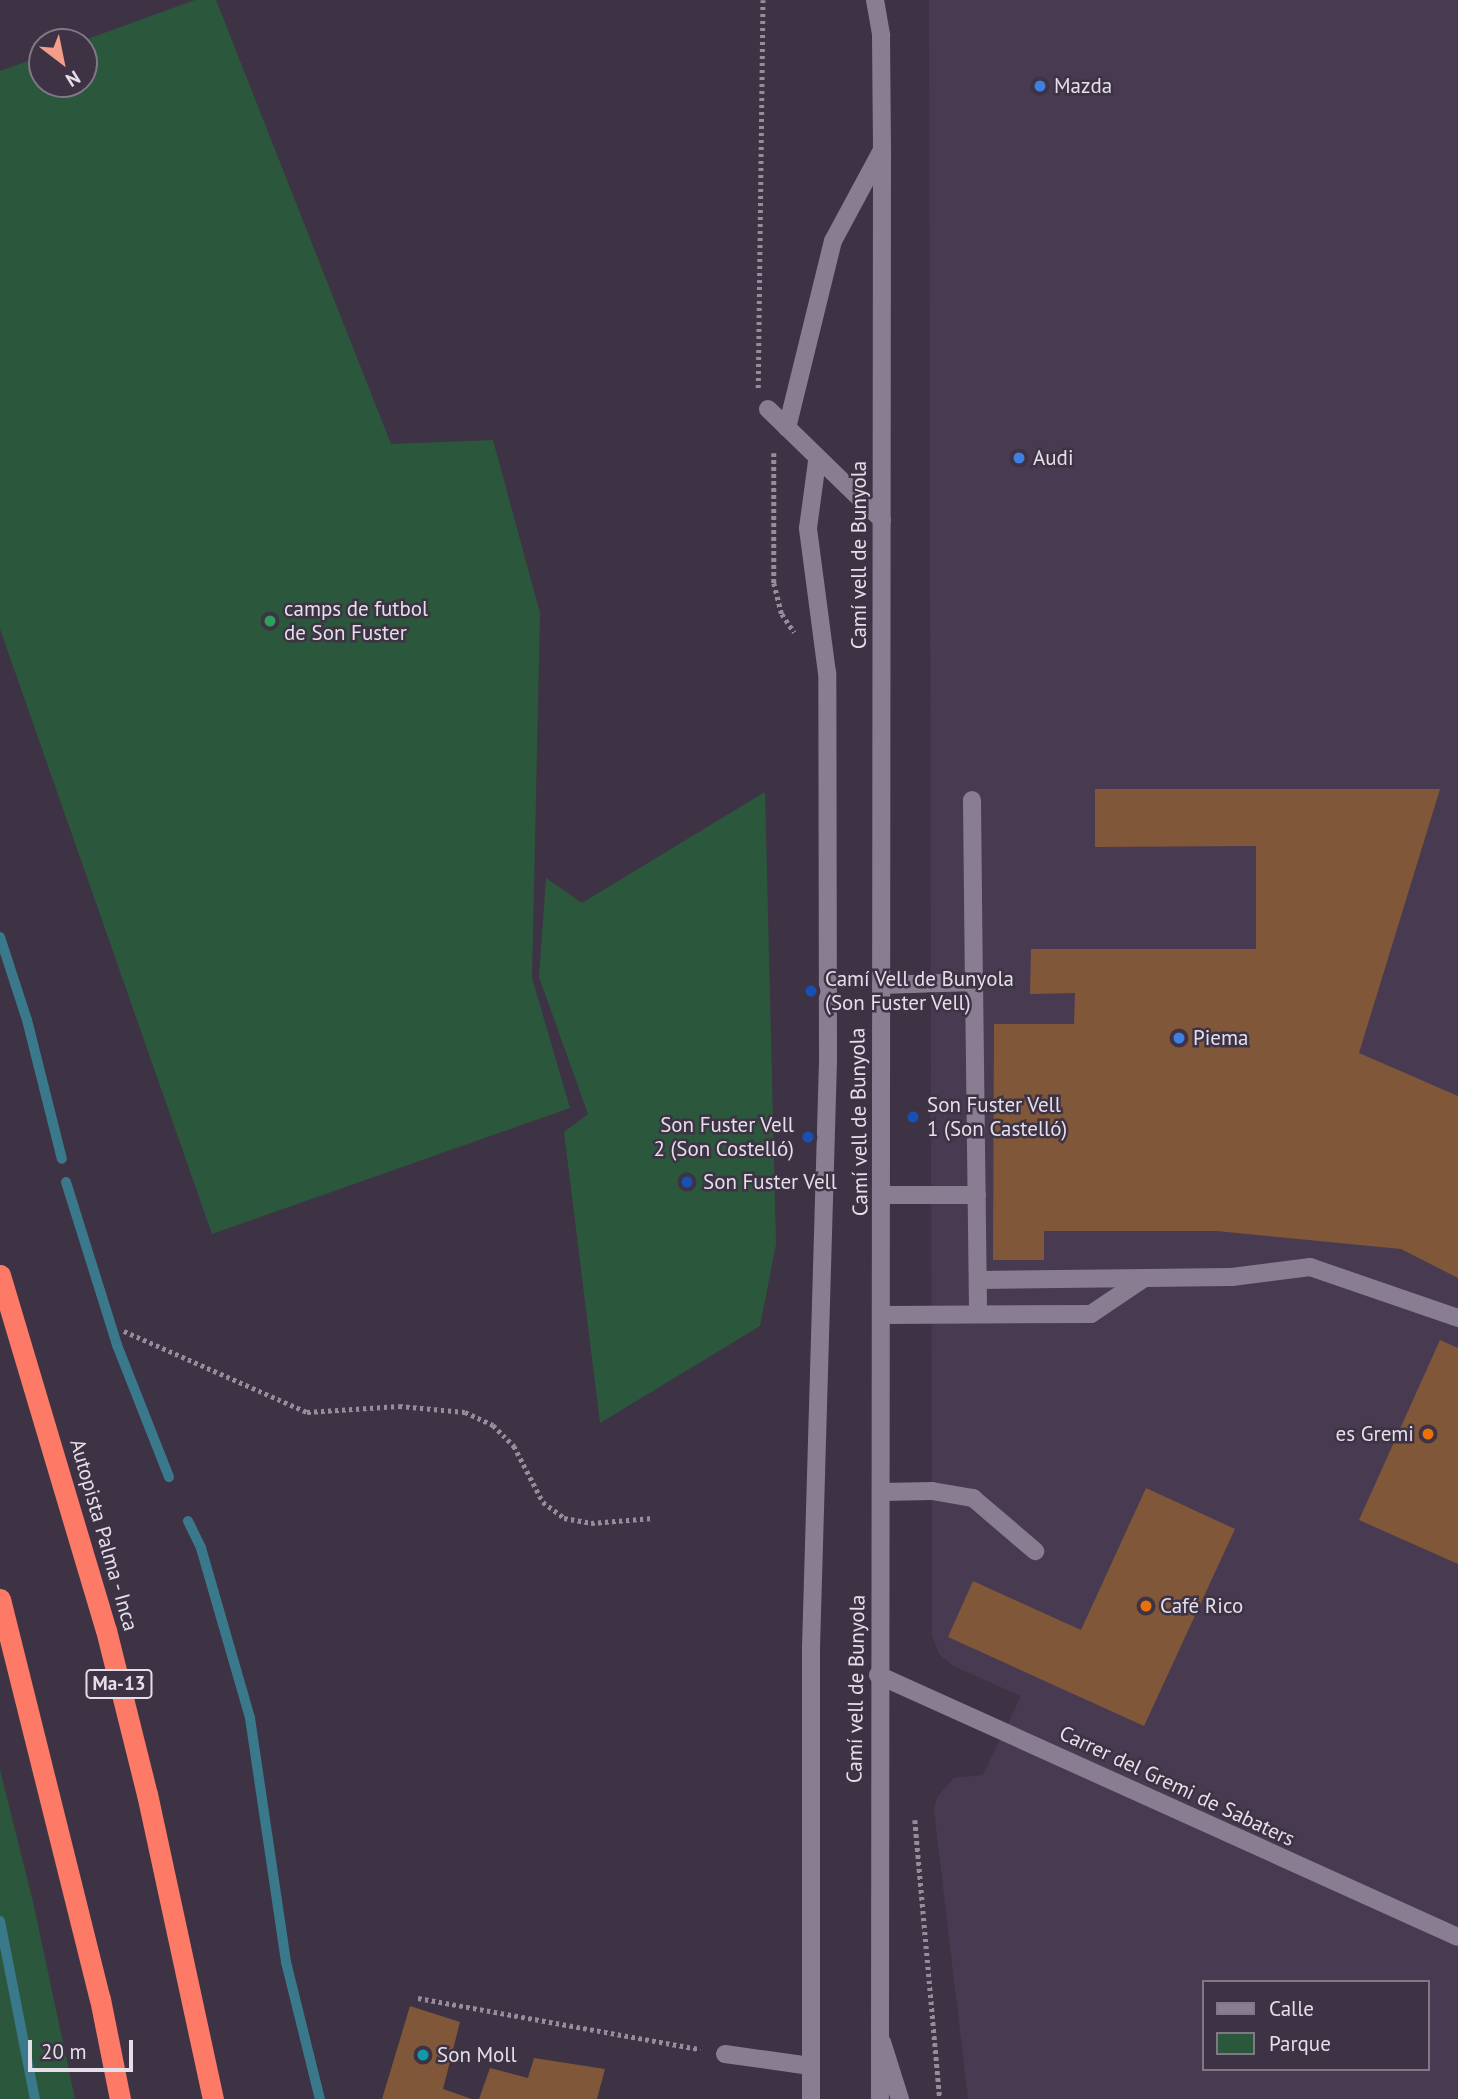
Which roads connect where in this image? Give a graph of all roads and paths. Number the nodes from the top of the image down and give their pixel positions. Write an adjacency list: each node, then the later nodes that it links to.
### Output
1 (875, 0): 2 (main road, Camí vell de Bunyola)
2 (882, 150): 4 (main road); 6 (main road, Camí vell de Bunyola)
3 (768, 408): 4 (main road)
4 (787, 428): 5 (main road)
5 (817, 461): 6 (main road); 29 (main road)
6 (882, 520): 9 (main road, Camí vell de Bunyola)
7 (972, 800): 8 (main road)
8 (974, 982): 9 (main road); 11 (main road)
9 (881, 985): 10 (main road, Camí vell de Bunyola)
10 (882, 1195): 11 (main road); 16 (main road, Camí vell de Bunyola)
11 (977, 1195): 14 (main road)
12 (0, 1275): 31 (highway, Autopista Palma - Inca / Ma-13)
13 (1143, 1279): 14 (main road); 15 (main road); 17 (main road)
14 (978, 1280): 15 (main road)
15 (978, 1314): 16 (main road)
16 (883, 1315): 19 (main road, Camí vell de Bunyola)
17 (1458, 1318)
18 (124, 1331): 20 (path)
19 (883, 1492): 21 (main road); 23 (main road, Camí vell de Bunyola)
20 (653, 1518)
21 (1035, 1550)
22 (0, 1599): 30 (highway)
23 (878, 1675): 25 (main road, Carrer del Gremi de Sabaters); 27 (main road, Camí vell de Bunyola)
24 (915, 1820): 35 (path)
25 (1458, 1937)
26 (418, 1998): 28 (path)
27 (880, 2035): 33 (main road, Camí vell de Bunyola); 34 (main road, Camí vell de Bunyola)
28 (725, 2054): 29 (main road)
29 (810, 2066): 32 (main road)
30 (120, 2099)
31 (213, 2099)
32 (811, 2099)
33 (880, 2099)
34 (900, 2099)
35 (940, 2099)

